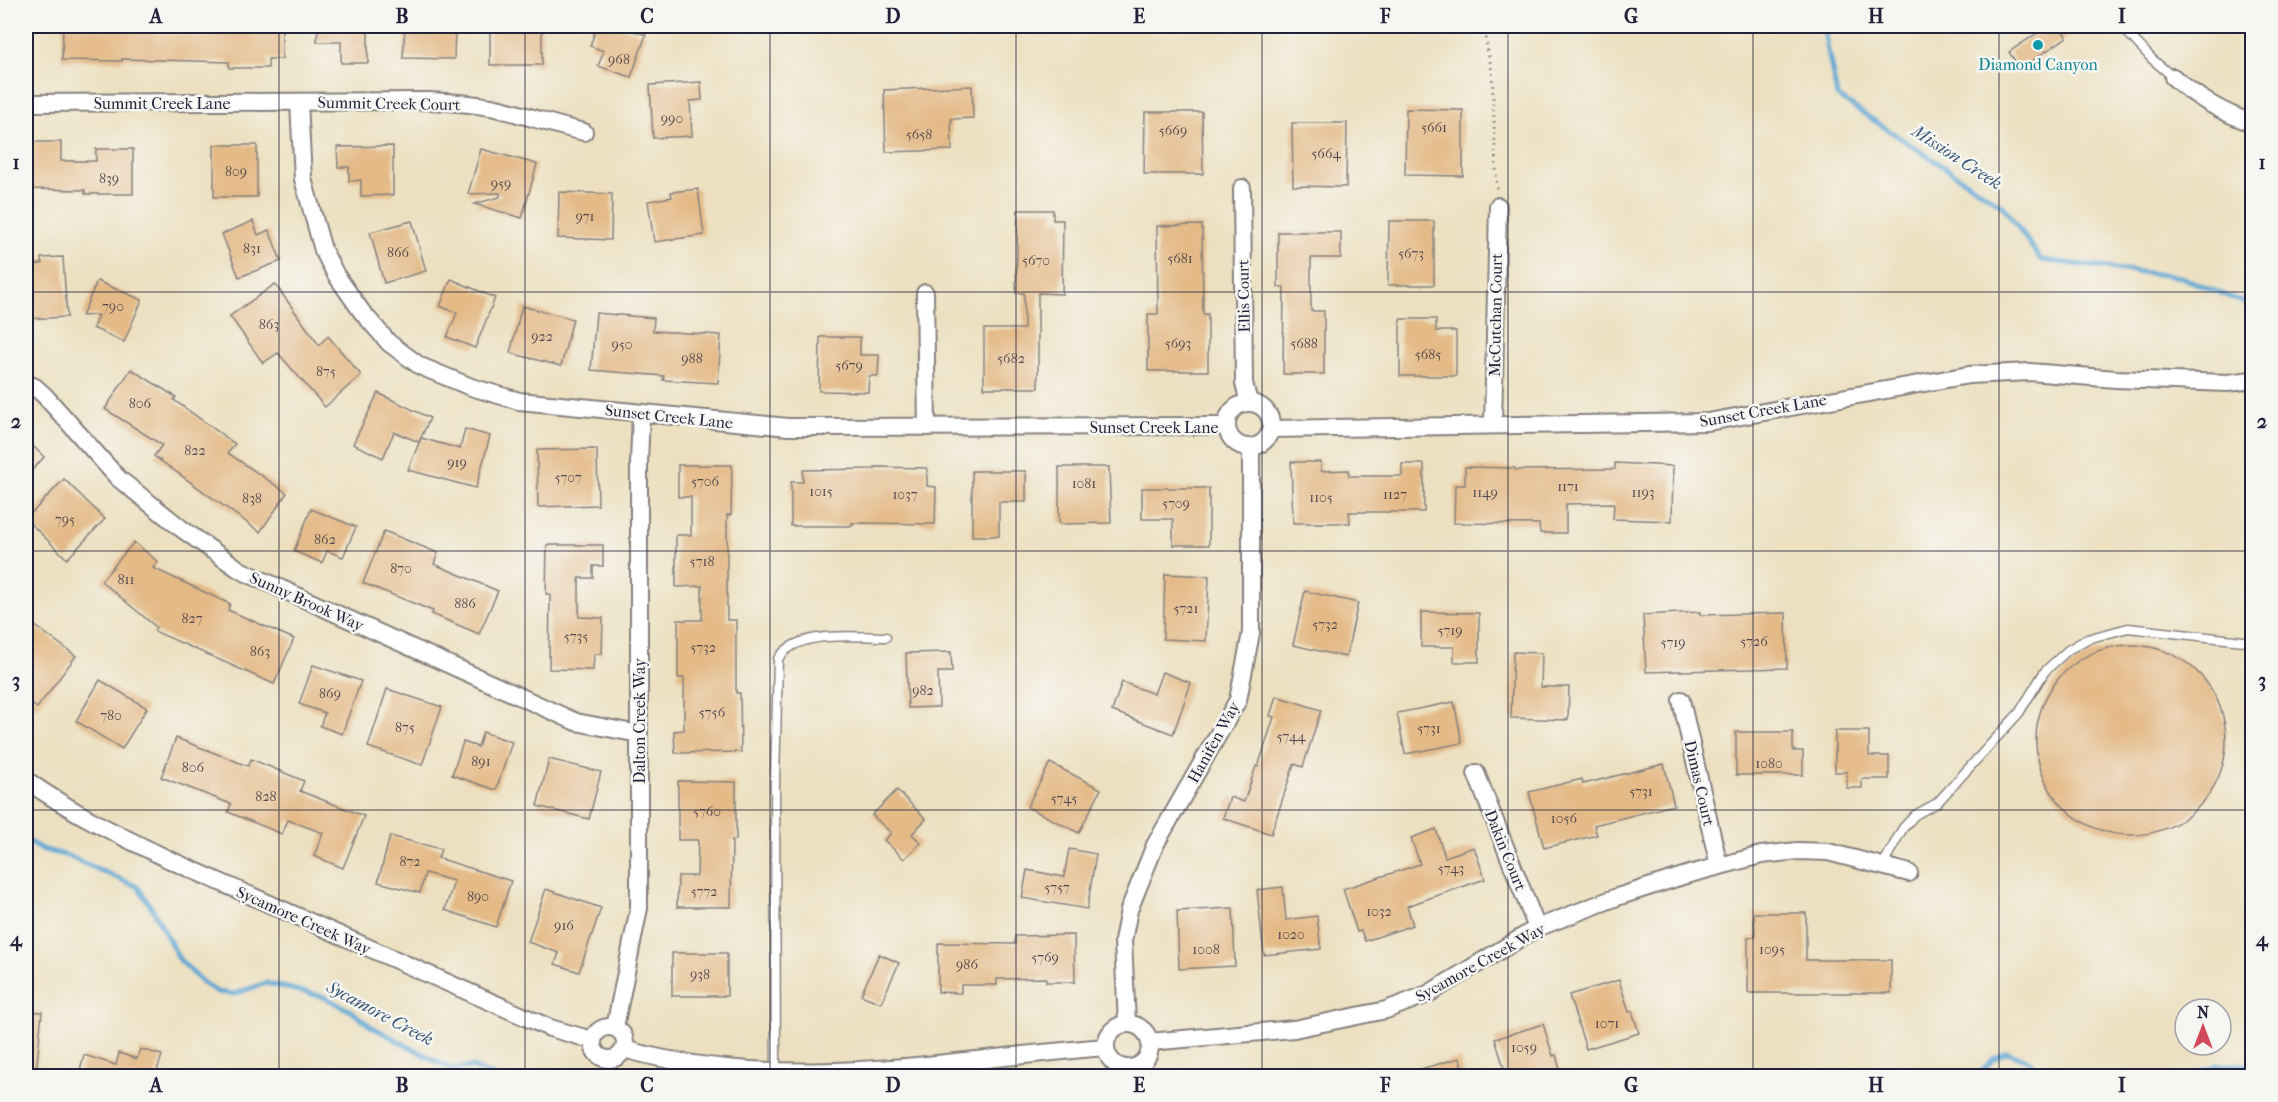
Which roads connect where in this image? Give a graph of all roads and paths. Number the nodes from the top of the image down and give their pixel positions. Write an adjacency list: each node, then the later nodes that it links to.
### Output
1 (1482, 26): 9 (path)
2 (2121, 26): 3 (lane)
3 (2173, 77): 6 (street)
4 (299, 102): 5 (street, Summit Creek Lane); 7 (street, Summit Creek Court); 14 (street, Sunset Creek Lane)
5 (26, 103)
6 (2253, 123)
7 (584, 132)
8 (1242, 188): 13 (street, Ellis Court)
9 (1498, 206): 15 (street, McCutchan Court)
10 (926, 292): 17 (street)
11 (2253, 380): 15 (street, Sunset Creek Lane)
12 (26, 383): 23 (street, Sunny Brook Way)
13 (1249, 403): 16 (street); 18 (street)
14 (641, 413): 17 (street, Sunset Creek Lane); 23 (street, Dalton Creek Way)
15 (1493, 425): 18 (street, Sunset Creek Lane)
16 (1227, 426): 17 (street, Sunset Creek Lane); 19 (street)
17 (927, 427)
18 (1271, 429): 19 (street)
19 (1251, 447): 30 (street, Hanifen Way)
20 (886, 637): 36 (lane)
21 (2253, 642): 27 (lane)
22 (1681, 700): 26 (street, Dimas Court)
23 (639, 734): 31 (street, Dalton Creek Way)
24 (1476, 773): 29 (street, Dakin Court)
25 (26, 780): 32 (street, Sycamore Creek Way)
26 (1719, 866): 27 (street, Sycamore Creek Way); 29 (street, Sycamore Creek Way)
27 (1882, 866): 28 (street, Sycamore Creek Way)
28 (1909, 873)
29 (1537, 928): 33 (street, Sycamore Creek Way)
30 (1127, 1024): 33 (street); 34 (street)
31 (615, 1027): 32 (street); 35 (street)
32 (592, 1040): 35 (street)
33 (1150, 1042): 34 (street)
34 (1106, 1047): 36 (street)
35 (624, 1049): 36 (street)
36 (779, 1073)

